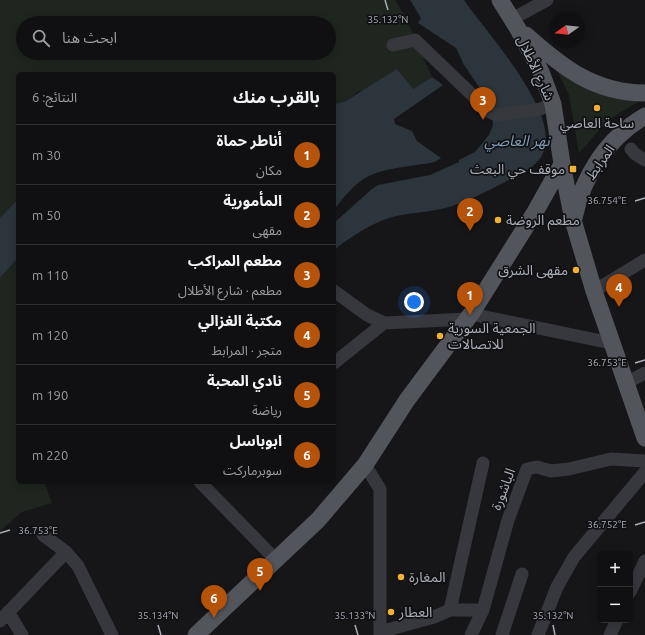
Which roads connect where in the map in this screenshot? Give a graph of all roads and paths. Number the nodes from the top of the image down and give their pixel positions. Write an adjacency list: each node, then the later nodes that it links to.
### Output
1 (500, 0): 3 (main road, شارع الأطلال)
2 (546, 0): 3 (street)
3 (515, 24): 5 (main road); 6 (main road, شارع الأطلال)
4 (393, 45): 6 (street)
5 (645, 93)
6 (547, 107): 10 (main road, شارع الأطلال)
7 (645, 116): 11 (main road, المرابط)
8 (631, 149): 9 (street)
9 (645, 160)
10 (562, 164): 11 (main road, شارع الأطلال); 15 (main road)
11 (573, 220): 13 (main road, شارع الأطلال)
12 (645, 260): 13 (street)
13 (594, 291): 17 (main road, شارع الأطلال)
14 (336, 292): 16 (street)
15 (469, 316): 16 (street); 17 (street); 24 (main road)
16 (384, 323): 18 (street)
17 (612, 343): 20 (main road, شارع الأطلال)
18 (336, 361)
19 (645, 372): 20 (street)
20 (626, 383): 21 (main road, شارع الأطلال)
21 (645, 438)
22 (645, 461): 34 (street, الباشورة)
23 (483, 462): 33 (street)
24 (365, 465): 29 (main road); 37 (street)
25 (645, 472): 43 (street)
26 (202, 484): 29 (street)
27 (42, 535): 28 (street)
28 (66, 552): 35 (street); 39 (street)
29 (275, 559): 40 (main road)
30 (645, 561): 32 (street)
31 (522, 574): 42 (street)
32 (632, 587)
33 (450, 610): 34 (street); 37 (street)
34 (483, 610): 41 (street, الباشورة)
35 (4, 616): 38 (street)
36 (616, 623): 44 (street)
37 (380, 634)
38 (22, 635)
39 (112, 635)
40 (196, 635)
41 (471, 635)
42 (502, 635)
43 (538, 635)
44 (610, 635)

